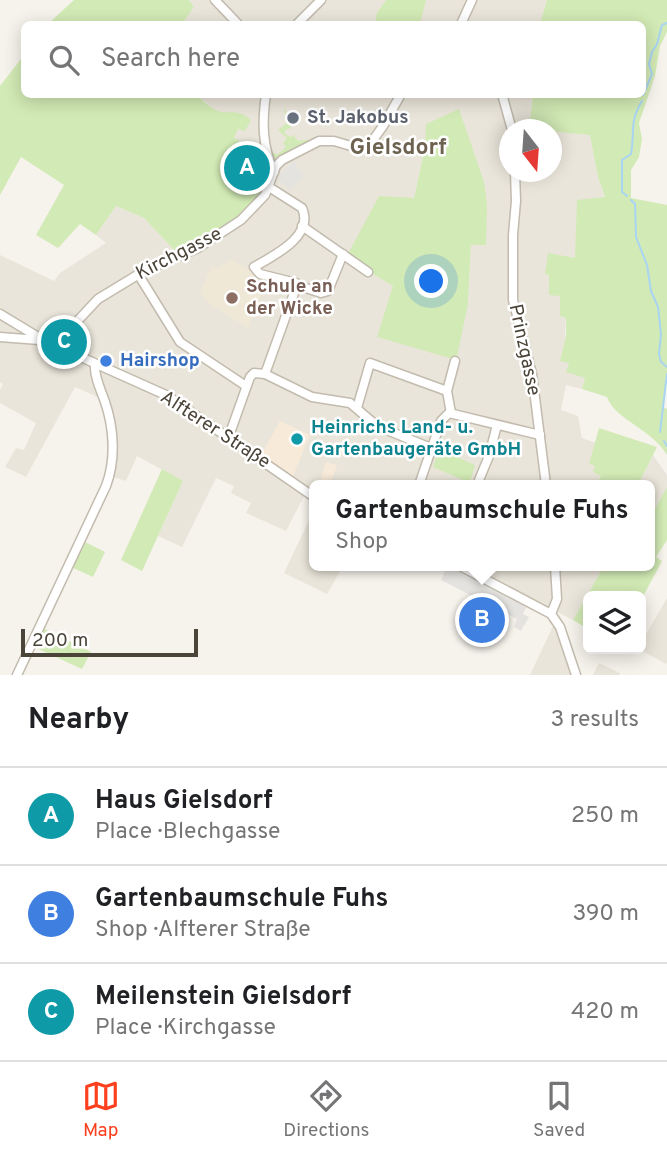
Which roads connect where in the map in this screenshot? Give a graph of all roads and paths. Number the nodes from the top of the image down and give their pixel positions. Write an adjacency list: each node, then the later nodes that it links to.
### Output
1 (215, 0): 4 (street)
2 (321, 0): 5 (street)
3 (472, 0): 6 (street)
4 (235, 21)
5 (300, 21)
6 (462, 21)
7 (266, 98): 11 (street)
8 (399, 98): 11 (street)
9 (503, 98): 10 (street)
10 (509, 119)
11 (274, 172): 13 (street, Kirchgasse)
12 (515, 182): 33 (street, Prinzgasse)
13 (269, 187): 14 (street); 17 (street, Kirchgasse)
14 (302, 226): 15 (street); 18 (street)
15 (343, 254): 16 (street); 18 (street)
16 (368, 272)
17 (138, 274): 20 (street, Kirchgasse); 28 (street)
18 (298, 285): 27 (street)
19 (0, 314): 22 (street, Alfterer Straße)
20 (74, 327): 23 (street, Kirchgasse); 24 (street)
21 (0, 337): 22 (street)
22 (43, 340): 23 (street, Alfterer Straße)
23 (54, 345): 24 (street, Alfterer Straße)
24 (75, 355): 26 (street, Alfterer Straße)
25 (455, 361): 29 (street)
26 (94, 364): 34 (street, Alfterer Straße); 43 (street)
27 (265, 374): 28 (street); 30 (street)
28 (246, 386): 34 (street)
29 (447, 391): 30 (street); 31 (street)
30 (357, 408): 35 (street)
31 (451, 412): 32 (street); 35 (street)
32 (497, 425): 33 (street); 37 (street)
33 (540, 435): 38 (street, Prinzgasse)
34 (229, 436): 39 (street, Alfterer Straße)
35 (431, 449): 36 (street)
36 (421, 480)
37 (479, 480)
38 (545, 480)
39 (309, 493)
40 (469, 571): 42 (street)
41 (555, 571): 42 (street)
42 (551, 614): 44 (street)
43 (17, 675)
44 (576, 675)

